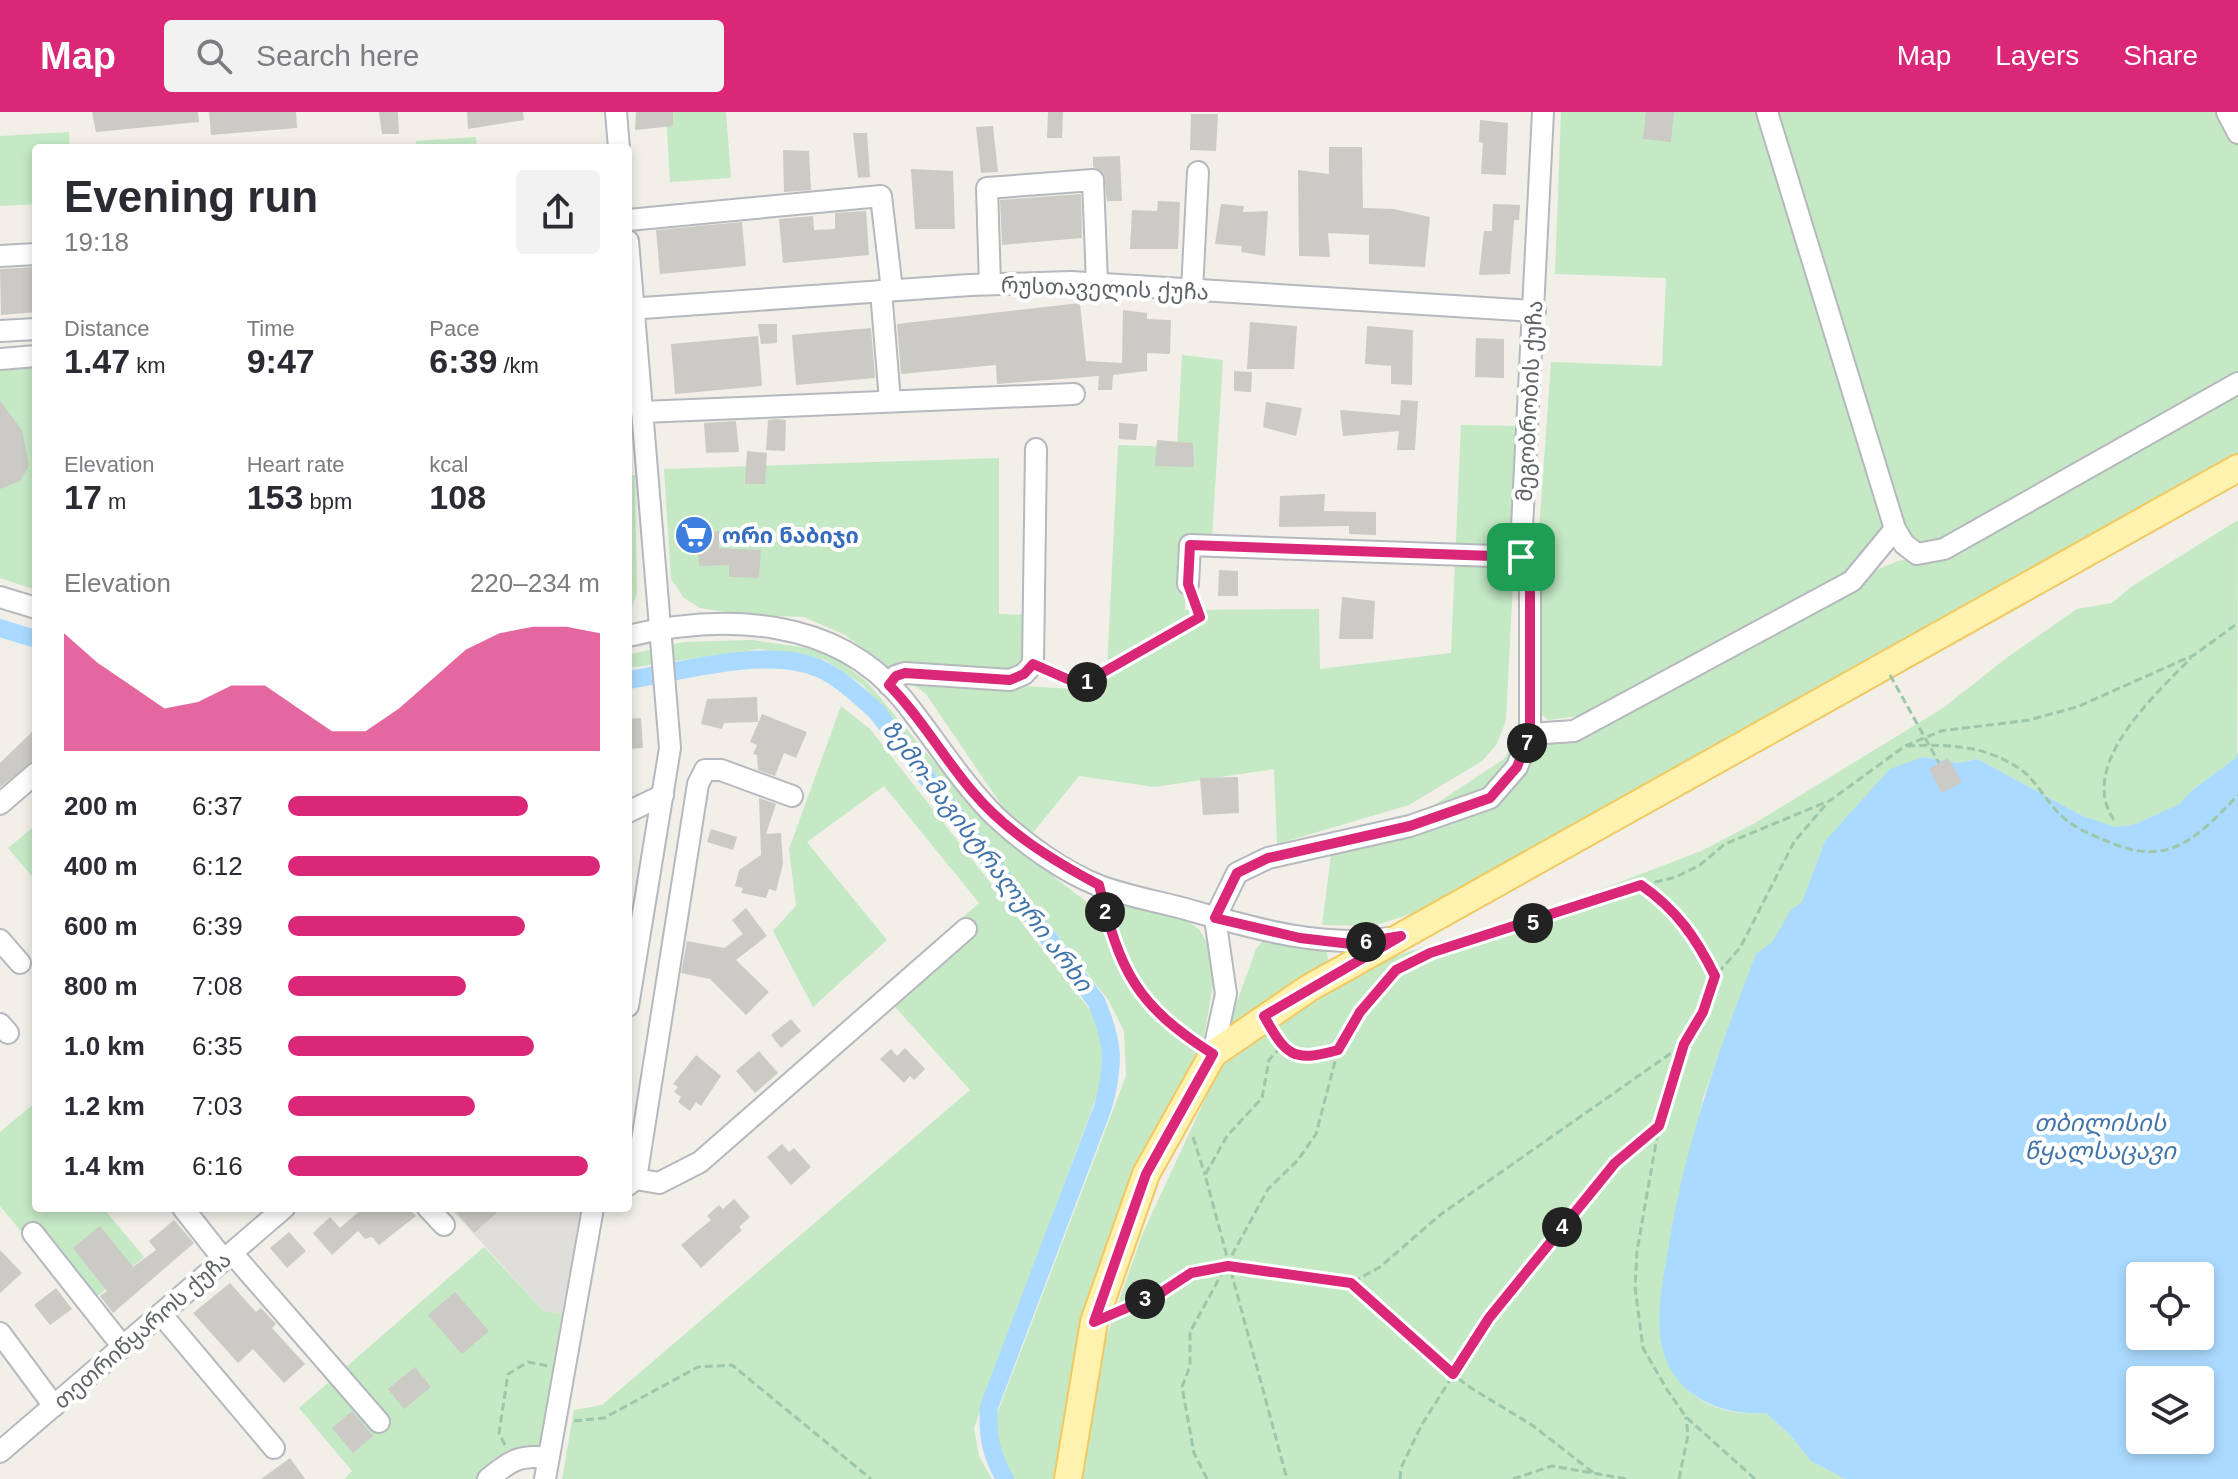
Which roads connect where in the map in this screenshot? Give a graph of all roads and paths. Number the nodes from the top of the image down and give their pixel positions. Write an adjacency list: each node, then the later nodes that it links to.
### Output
1 (616, 112): 6 (street)
2 (1543, 112): 16 (street, მეგობრობის ქუჩა)
3 (1767, 112): 28 (street)
4 (2227, 112): 5 (street)
5 (2238, 133)
6 (619, 144)
7 (1198, 172): 14 (street)
8 (632, 220): 13 (street)
9 (32, 254): 10 (street)
10 (0, 256)
11 (990, 284): 12 (street, რუსთაველის ქუჩა); 12 (street); 13 (street, რუსთაველის ქუჩა)
12 (1097, 284): 14 (street, რუსთაველის ქუჩა)
13 (886, 290): 15 (street, რუსთაველის ქუჩა); 24 (street)
14 (1192, 291): 16 (street, რუსთაველის ქუჩა)
15 (632, 308)
16 (1535, 311): 29 (street, მეგობრობის ქუჩა)
17 (632, 317): 25 (street)
18 (32, 329): 19 (street)
19 (0, 331)
20 (32, 356): 21 (street)
21 (0, 359)
22 (2238, 383): 28 (street)
23 (1074, 394): 24 (street)
24 (890, 401): 25 (street)
25 (642, 412): 35 (street)
26 (1036, 449): 37 (street)
27 (2238, 468): 58 (main road)
28 (1895, 529): 40 (street)
29 (1521, 557): 30 (street); 40 (street, მეგობრობის ქუჩა)
30 (1188, 584): 37 (path)
31 (0, 597): 32 (street)
32 (32, 607)
33 (2238, 623): 36 (path)
34 (632, 636): 35 (street)
35 (659, 637): 39 (street); 45 (street)
36 (2194, 655): 41 (path); 51 (path)
37 (1033, 664): 39 (street)
38 (1890, 675): 42 (path, bridge)
39 (889, 685): 52 (street)
40 (1530, 734): 56 (street, მეგობრობის ქუჩა)
41 (1905, 746): 46 (path); 48 (path)
42 (1939, 763)
43 (32, 776): 49 (street)
44 (698, 784): 45 (street); 47 (street); 71 (street)
45 (665, 788): 50 (street); 54 (street)
46 (2238, 795)
47 (792, 796)
48 (1828, 802): 53 (path); 61 (path)
49 (0, 804)
50 (632, 809)
51 (2114, 820)
52 (1099, 885): 56 (street); 67 (path)
53 (1641, 885): 61 (path); 66 (path)
54 (647, 898): 55 (street); 62 (street)
55 (632, 910)
56 (1215, 918): 58 (street); 67 (street)
57 (966, 929): 71 (street)
58 (1401, 936): 63 (main road)
59 (0, 940): 60 (street)
60 (20, 963)
61 (1715, 976): 64 (path)
62 (632, 983)
63 (1264, 1016): 65 (path); 67 (main road)
64 (1684, 1044): 69 (path); 80 (path)
65 (1281, 1047): 66 (path); 70 (path)
66 (1338, 1050): 79 (path)
67 (1213, 1054): 68 (main road)
68 (1182, 1104): 70 (path); 82 (main road)
69 (1659, 1126): 86 (path); 88 (path)
70 (1205, 1175): 79 (path)
71 (632, 1182)
72 (187, 1212): 78 (street)
73 (279, 1212): 78 (street, თეთრიწყაროს ქუჩა)
74 (432, 1212): 76 (street)
75 (592, 1212): 85 (street)
76 (444, 1225)
77 (33, 1233): 84 (street)
78 (228, 1256): 81 (street, თეთრიწყაროს ქუჩა); 89 (street)
79 (1228, 1266): 80 (path); 82 (path); 100 (path); 101 (path)
80 (1351, 1283): 86 (path)
81 (161, 1314): 84 (street, თეთრიწყაროს ქუჩა); 91 (street)
82 (1094, 1322): 99 (main road)
83 (0, 1333): 87 (street)
84 (123, 1347): 87 (street, თეთრიწყაროს ქუჩა)
85 (564, 1370): 90 (street); 94 (path)
86 (1453, 1374): 95 (path); 102 (path)
87 (54, 1406): 92 (street, თეთრიწყაროს ქუჩა)
88 (1686, 1417): 105 (path); 106 (path)
89 (379, 1422)
90 (555, 1422): 93 (street); 98 (path)
91 (274, 1448)
92 (0, 1452)
93 (548, 1458): 94 (street); 97 (street)
94 (511, 1459): 96 (street)
95 (1595, 1474): 103 (path); 104 (path)
96 (488, 1479)
97 (545, 1479)
98 (871, 1479)
99 (1068, 1479)
100 (1207, 1479)
101 (1287, 1479)
102 (1400, 1479)
103 (1513, 1479)
104 (1627, 1479)
105 (1679, 1479)
106 (1755, 1479)

